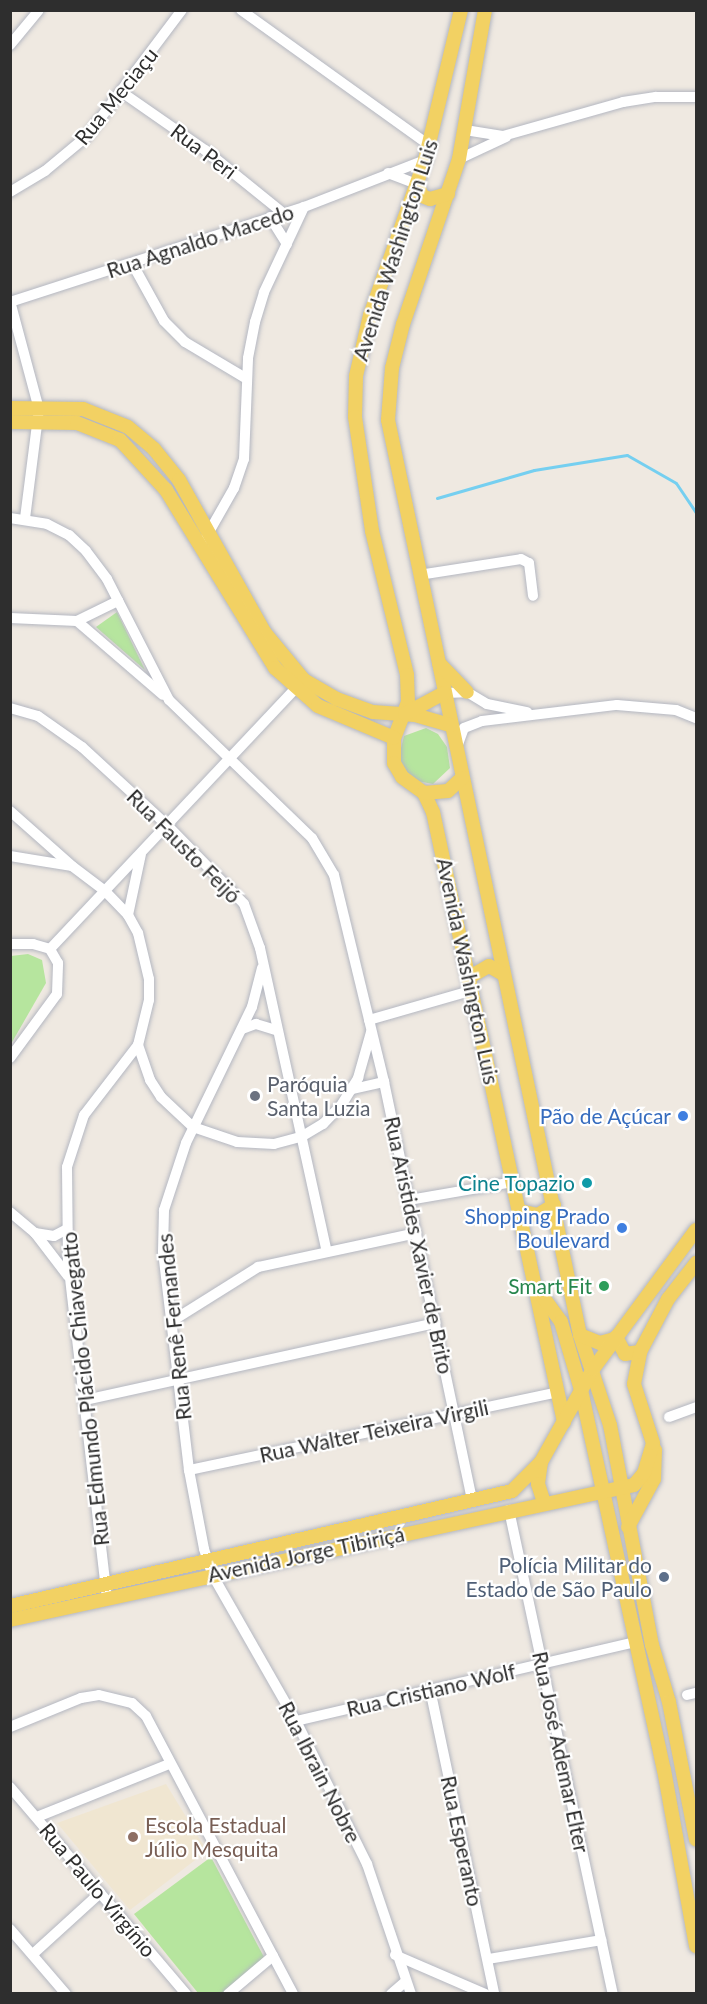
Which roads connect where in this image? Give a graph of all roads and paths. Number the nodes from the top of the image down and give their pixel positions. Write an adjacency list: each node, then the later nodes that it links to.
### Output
1 (39, 10): 6 (street)
2 (182, 10): 7 (street, Rua Meciaçu)
3 (241, 10): 11 (street)
4 (485, 10): 9 (main road, Avenida Washington Luis)
5 (459, 12): 11 (main road, Avenida Washington Luis)
6 (10, 45)
7 (123, 93): 16 (street, Rua Meciaçu); 19 (street, Rua Peri)
8 (696, 97): 10 (street)
9 (465, 130): 10 (street); 12 (main road, Avenida Washington Luis)
10 (514, 134): 12 (street)
11 (429, 145): 13 (main road, Avenida Washington Luis)
12 (459, 159): 17 (main road, Avenida Washington Luis)
13 (425, 160): 14 (street, Rua Agnaldo Macedo); 15 (main road, Avenida Washington Luis)
14 (388, 173): 15 (street); 18 (street, Rua Agnaldo Macedo)
15 (417, 184): 17 (main road); 44 (main road, Avenida Washington Luis)
16 (10, 192)
17 (448, 194): 32 (main road, Avenida Washington Luis)
18 (304, 207): 19 (street, Rua Agnaldo Macedo); 21 (street)
19 (283, 213): 20 (street, Rua Agnaldo Macedo)
20 (270, 217): 21 (street); 22 (street, Rua Agnaldo Macedo)
21 (286, 244): 24 (street)
22 (132, 263): 23 (street, Rua Agnaldo Macedo); 24 (street)
23 (11, 302): 26 (street)
24 (247, 379): 30 (street)
25 (10, 408): 26 (main road)
26 (39, 416): 27 (main road); 29 (street); 30 (main road); 31 (main road)
27 (10, 422)
28 (10, 518): 29 (street)
29 (25, 518): 34 (street, Rua Aristides Xavier de Brito)
30 (209, 532): 31 (street); 38 (main road)
31 (200, 547): 38 (main road)
32 (419, 575): 33 (street); 37 (main road, Avenida Washington Luis)
33 (533, 596)
34 (118, 602): 36 (street); 41 (street, Rua Aristides Xavier de Brito)
35 (10, 618): 36 (street)
36 (77, 621): 41 (street, Rua Aristides Xavier de Brito)
37 (437, 660): 39 (main road); 40 (main road, Avenida Washington Luis)
38 (300, 685): 44 (main road); 47 (main road); 49 (street)
39 (467, 692): 40 (street); 43 (street)
40 (444, 693): 44 (main road); 46 (main road, Avenida Washington Luis)
41 (169, 700): 49 (street, Rua Aristides Xavier de Brito)
42 (10, 708): 53 (street, Rua Fausto Feijó)
43 (540, 714): 45 (street); 48 (street)
44 (403, 715): 46 (main road); 47 (main road, Avenida Washington Luis)
45 (696, 718)
46 (450, 725): 48 (main road, Avenida Washington Luis)
47 (394, 738): 51 (main road, Avenida Washington Luis)
48 (456, 751): 50 (main road, Avenida Washington Luis)
49 (230, 759): 53 (street); 64 (street, Rua Aristides Xavier de Brito)
50 (462, 778): 51 (main road); 62 (main road, Avenida Washington Luis)
51 (424, 793): 63 (main road, Avenida Washington Luis)
52 (10, 811): 56 (street)
53 (168, 826): 54 (street); 61 (street, Rua Fausto Feijó)
54 (141, 854): 57 (street); 58 (street)
55 (10, 856): 56 (street)
56 (72, 866): 57 (street, Rua Edmundo Plácido Chiavegatto)
57 (105, 891): 58 (street, Rua Edmundo Plácido Chiavegatto); 60 (street)
58 (128, 915): 67 (street, Rua Edmundo Plácido Chiavegatto)
59 (10, 944): 60 (street)
60 (51, 949): 68 (street)
61 (262, 968): 65 (street, Rua Renê Fernandes); 66 (street, Rua Fausto Feijó)
62 (503, 974): 63 (main road); 75 (main road, Avenida Washington Luis)
63 (469, 985): 64 (street); 73 (main road, Avenida Washington Luis)
64 (370, 1024): 69 (street, Rua Aristides Xavier de Brito); 70 (street)
65 (242, 1029): 66 (street); 71 (street, Rua Renê Fernandes)
66 (276, 1030): 72 (street, Rua Fausto Feijó)
67 (138, 1045): 71 (street); 78 (street, Rua Edmundo Plácido Chiavegatto)
68 (10, 1058)
69 (384, 1082): 70 (street); 74 (street, Rua Aristides Xavier de Brito)
70 (352, 1089): 72 (street)
71 (193, 1127): 72 (street); 86 (street, Rua Renê Fernandes)
72 (301, 1137): 82 (street, Rua Fausto Feijó)
73 (513, 1182): 74 (street); 76 (main road, Avenida Washington Luis)
74 (409, 1200): 81 (street, Rua Aristides Xavier de Brito)
75 (554, 1205): 76 (main road); 88 (main road, Avenida Washington Luis)
76 (520, 1211): 85 (main road, Avenida Washington Luis)
77 (10, 1212): 80 (street)
78 (67, 1229): 80 (street); 84 (street, Rua Edmundo Plácido Chiavegatto)
79 (696, 1230): 89 (main road)
80 (35, 1233): 84 (street)
81 (416, 1233): 82 (street); 87 (street, Rua Aristides Xavier de Brito)
82 (327, 1252): 86 (street)
83 (696, 1263): 90 (main road)
84 (70, 1279): 95 (street, Rua Edmundo Plácido Chiavegatto)
85 (537, 1289): 93 (main road, Avenida Washington Luis); 94 (main road)
86 (172, 1321): 92 (street, Rua Renê Fernandes)
87 (436, 1323): 92 (street); 98 (street, Rua Aristides Xavier de Brito)
88 (580, 1335): 89 (main road); 91 (main road, Avenida Washington Luis)
89 (615, 1338): 90 (main road); 91 (main road)
90 (640, 1352): 101 (main road)
91 (593, 1369): 93 (main road); 103 (main road, Avenida Washington Luis)
92 (179, 1380): 95 (street); 104 (street, Rua Renê Fernandes)
93 (581, 1390): 97 (main road, Avenida Washington Luis); 100 (main road)
94 (558, 1392): 98 (street, Rua Walter Teixeira Virgili); 100 (main road)
95 (86, 1400): 113 (street, Rua Edmundo Plácido Chiavegatto)
96 (696, 1407): 99 (street)
97 (585, 1410): 103 (main road); 106 (main road, Avenida Washington Luis)
98 (454, 1413): 104 (street, Rua Walter Teixeira Virgili); 107 (street, Rua Aristides Xavier de Brito)
99 (669, 1417)
100 (564, 1422): 102 (main road)
101 (653, 1443): 105 (main road); 110 (main road)
102 (541, 1462): 107 (main road, Avenida Jorge Tibiriçá); 108 (main road)
103 (618, 1468): 105 (main road, Avenida Washington Luis)
104 (189, 1470): 111 (street, Rua Renê Fernandes)
105 (623, 1489): 106 (main road, Avenida Jorge Tibiriçá); 110 (main road, Avenida Washington Luis)
106 (602, 1493): 108 (main road, Avenida Jorge Tibiriçá); 117 (main road, Avenida Washington Luis)
107 (472, 1500): 111 (main road, Avenida Jorge Tibiriçá)
108 (544, 1502): 109 (main road, Avenida Jorge Tibiriçá)
109 (509, 1510): 112 (main road, Avenida Jorge Tibiriçá); 118 (street, Rua José Ademar Elter)
110 (628, 1527): 125 (main road, Avenida Washington Luis)
111 (207, 1559): 112 (street, Rua Ibrain Nobre); 113 (main road, Avenida Jorge Tibiriçá)
112 (213, 1574): 114 (main road, Avenida Jorge Tibiriçá); 120 (street, Rua Ibrain Nobre)
113 (105, 1583): 114 (street, Rua Edmundo Plácido Chiavegatto); 115 (main road, Avenida Jorge Tibiriçá)
114 (107, 1598): 116 (main road, Avenida Jorge Tibiriçá)
115 (10, 1606)
116 (10, 1620)
117 (636, 1642): 118 (street, Rua Cristiano Wolf); 129 (main road, Avenida Washington Luis)
118 (543, 1664): 119 (street, Rua Cristiano Wolf); 128 (street, Rua José Ademar Elter)
119 (429, 1689): 120 (street, Rua Cristiano Wolf); 133 (street, Rua Esperanto)
120 (296, 1721): 131 (street, Rua Ibrain Nobre)
121 (10, 1726): 122 (street)
122 (169, 1764): 124 (street); 132 (street)
123 (10, 1786): 124 (street, Rua Paulo Virgínio)
124 (37, 1817): 126 (street, Rua Paulo Virgínio)
125 (696, 1839)
126 (100, 1893): 130 (street); 136 (street, Rua Paulo Virgínio)
127 (10, 1929): 130 (street)
128 (601, 1940): 133 (street); 143 (street, Rua José Ademar Elter)
129 (696, 1946)
130 (33, 1954): 135 (street)
131 (395, 1955): 134 (street, Rua Ibrain Nobre); 141 (street)
132 (273, 1956): 137 (street); 138 (street)
133 (488, 1959): 142 (street, Rua Esperanto)
134 (405, 1982): 139 (street); 140 (street, Rua Ibrain Nobre)
135 (66, 1994)
136 (186, 1994)
137 (228, 1994)
138 (293, 1994)
139 (391, 1994)
140 (411, 1994)
141 (485, 1994)
142 (494, 1994)
143 (613, 1994)

